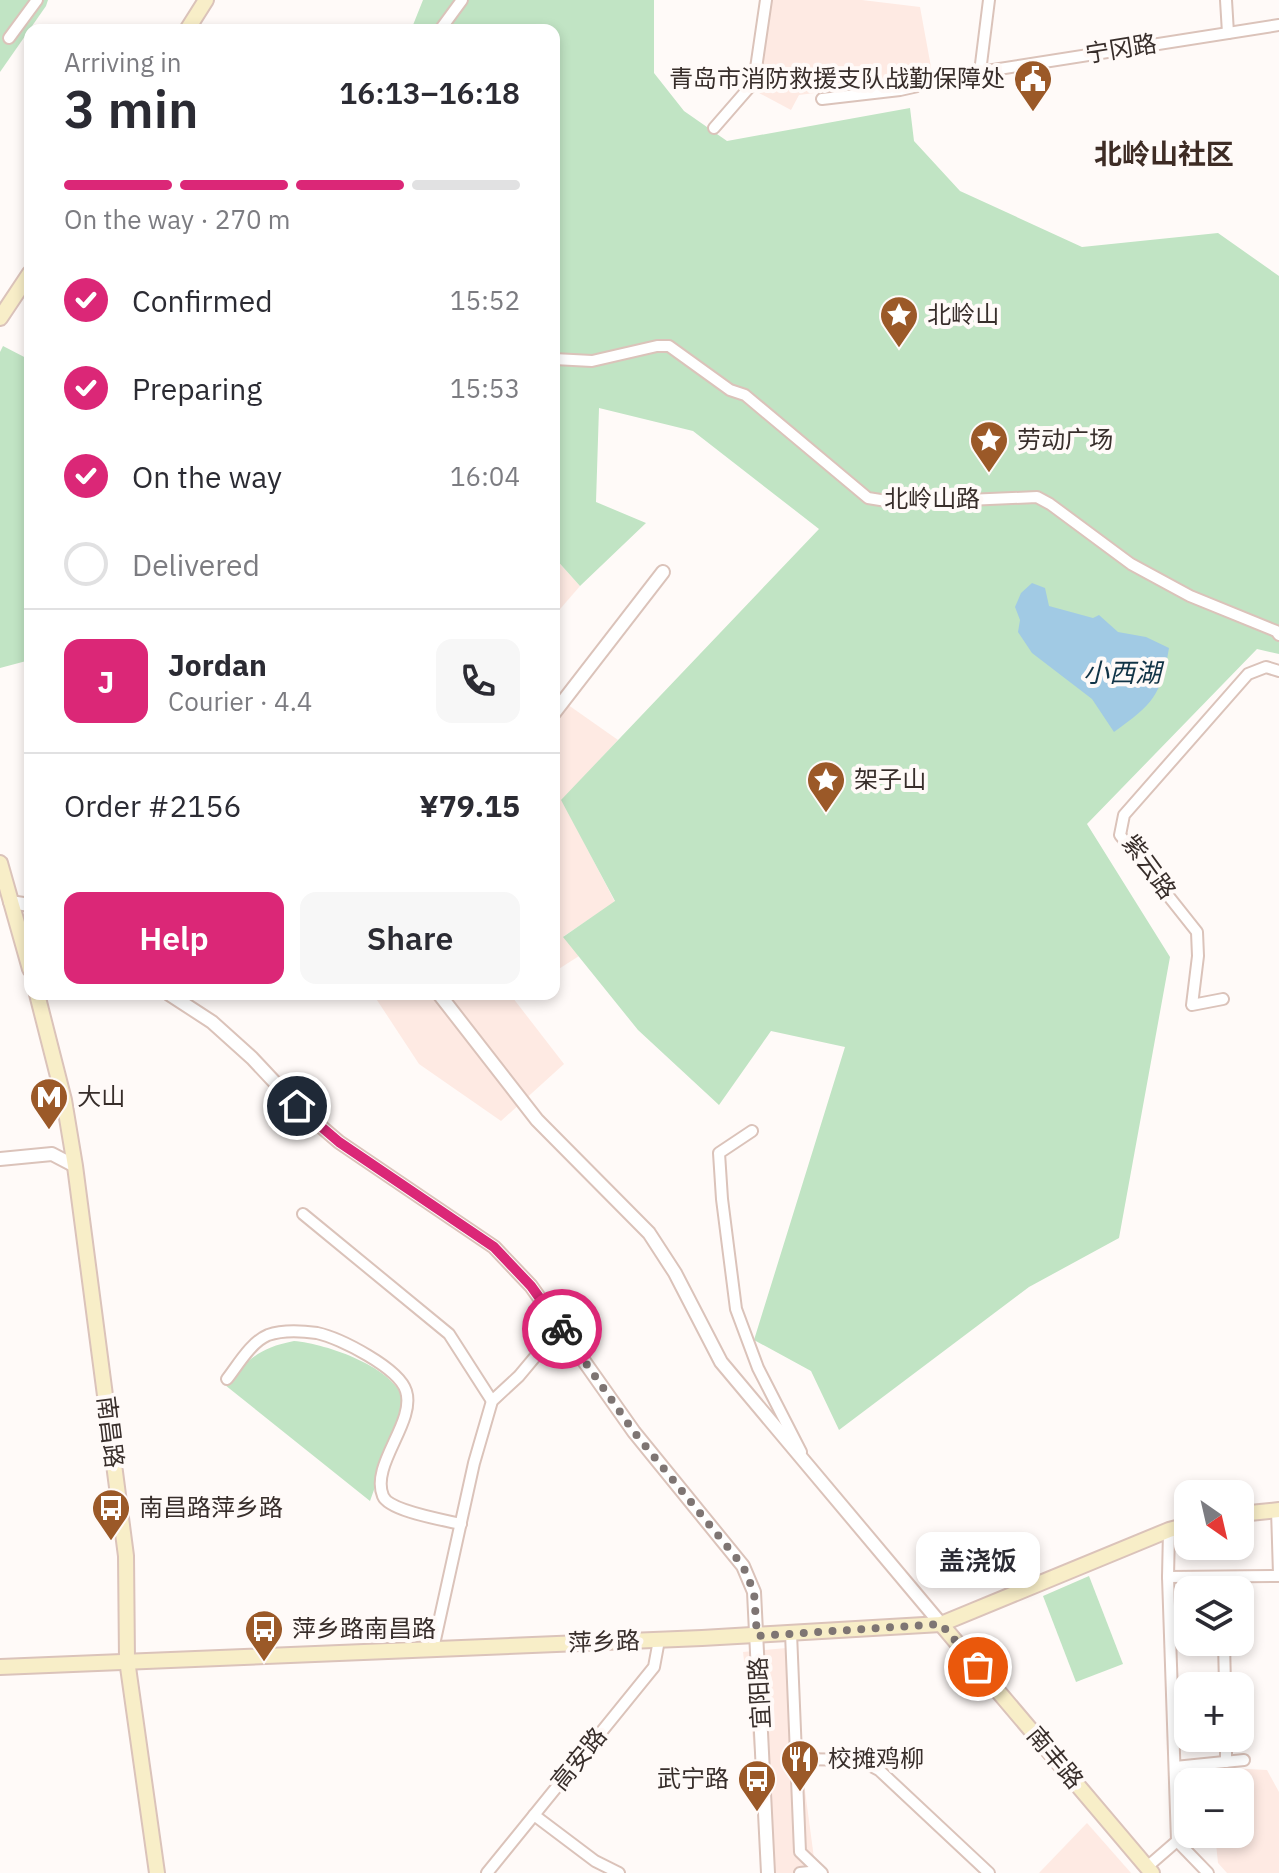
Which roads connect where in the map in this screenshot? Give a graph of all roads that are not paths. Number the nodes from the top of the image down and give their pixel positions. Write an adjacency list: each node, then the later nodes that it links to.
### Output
1 (37, 0): 11 (street)
2 (206, 0): 7 (main road)
3 (462, 0): 8 (street)
4 (766, 0): 14 (street)
5 (989, 0): 12 (street)
6 (1226, 0): 10 (street)
7 (191, 24)
8 (444, 24)
9 (1279, 25): 10 (street, 宁冈路)
10 (1228, 33): 12 (street, 宁冈路)
11 (9, 38)
12 (980, 72): 13 (street, 宁冈路)
13 (822, 99)
14 (714, 128)
15 (24, 282): 16 (main road)
16 (0, 318)
17 (560, 359): 19 (street, 北岭山路)
18 (663, 572): 21 (street)
19 (1279, 635)
20 (1279, 671): 26 (street, 紫云路)
21 (560, 705)
22 (0, 863): 23 (main road)
23 (10, 902): 24 (street); 25 (main road)
24 (24, 904)
25 (24, 949)
26 (1223, 999)
27 (39, 1000): 32 (main road, 南昌路)
28 (178, 1000): 34 (street, 宜阳路)
29 (444, 1000): 37 (street, 南丰路)
30 (752, 1131): 37 (street)
31 (0, 1159): 32 (street)
32 (75, 1166): 52 (main road, 南昌路)
33 (303, 1214): 36 (street)
34 (560, 1327): 36 (street); 49 (street, 宜阳路)
35 (227, 1379): 40 (street)
36 (492, 1401): 40 (street)
37 (804, 1459): 47 (street, 南丰路)
38 (1278, 1510): 39 (main road); 43 (street)
39 (1254, 1513)
40 (461, 1524): 51 (street)
41 (1174, 1529): 42 (main road, 萍乡路)
42 (1169, 1530): 45 (street); 47 (main road, 萍乡路)
43 (1279, 1575): 44 (street)
44 (1251, 1576)
45 (1168, 1577): 46 (street); 58 (street)
46 (1174, 1577)
47 (941, 1624): 48 (main road, 萍乡路); 62 (main road, 南丰路)
48 (791, 1633): 49 (main road, 萍乡路); 55 (street)
49 (757, 1636): 50 (main road, 萍乡路); 67 (street, 宜阳路)
50 (659, 1640): 51 (main road, 萍乡路); 59 (street, 高安路)
51 (433, 1649): 52 (main road, 萍乡路)
52 (127, 1660): 53 (main road, 萍乡路); 64 (main road, 南昌路)
53 (0, 1667)
54 (1226, 1752): 57 (street)
55 (796, 1759): 63 (street); 69 (street)
56 (1244, 1760): 57 (street)
57 (1226, 1762): 58 (street)
58 (1175, 1767)
59 (534, 1815): 65 (street, 高安路); 66 (street)
60 (1174, 1844): 62 (street)
61 (1184, 1848): 70 (street)
62 (1149, 1870)
63 (821, 1872): 68 (street)
64 (157, 1873)
65 (487, 1873)
66 (619, 1873)
67 (768, 1873)
68 (800, 1873)
69 (989, 1873)
70 (1208, 1873)

